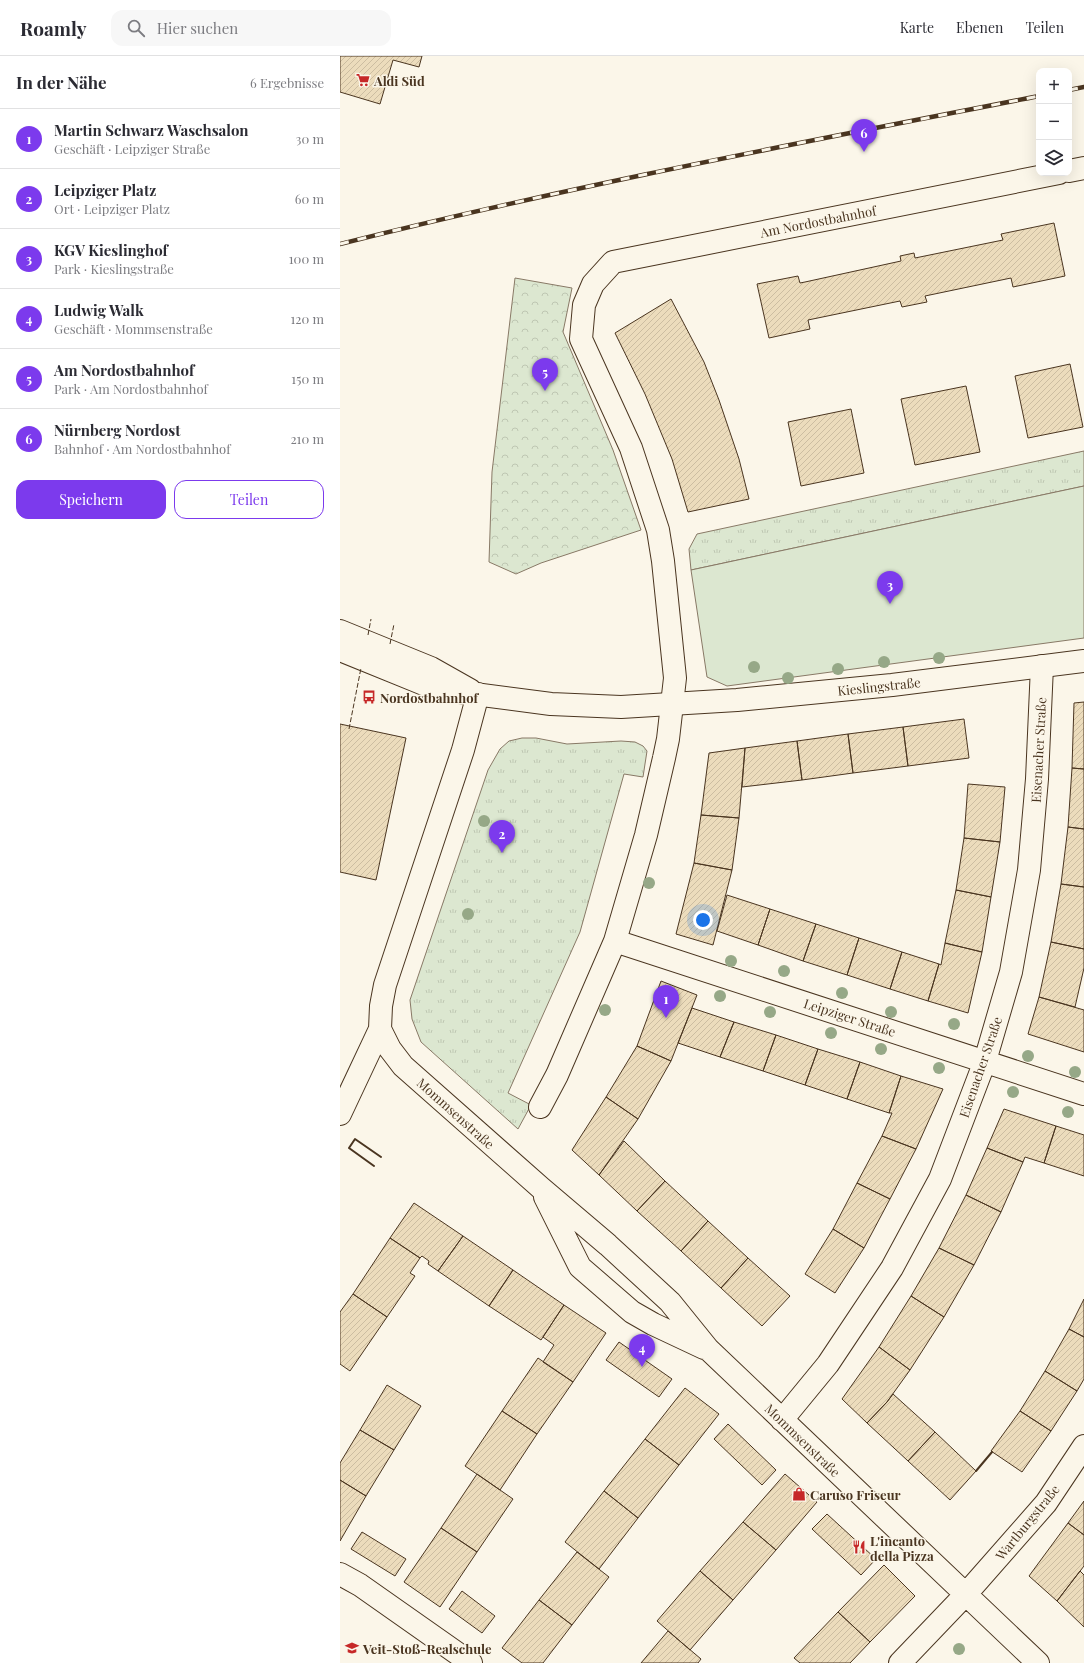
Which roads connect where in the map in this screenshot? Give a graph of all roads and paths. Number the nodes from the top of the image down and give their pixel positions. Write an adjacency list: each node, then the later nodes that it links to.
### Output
1 (1084, 168): 2 (street)
2 (1072, 170)
3 (1044, 176): 9 (street, Am Nordostbahnhof)
4 (340, 631): 8 (street)
5 (340, 650): 8 (street, Kieslingstraße)
6 (1084, 661): 7 (street, Kieslingstraße)
7 (1042, 666): 9 (street, Kieslingstraße); 12 (street, Eisenacher Straße)
8 (478, 694): 9 (street, Kieslingstraße); 11 (street)
9 (672, 705): 10 (street, Am Nordostbahnhof)
10 (615, 941): 12 (street, Leipziger Straße); 14 (street, Am Nordostbahnhof)
11 (380, 1029): 15 (street); 16 (street, Mommsenstraße)
12 (984, 1061): 13 (street, Leipziger Straße); 18 (street, Eisenacher Straße)
13 (1084, 1094)
14 (540, 1107)
15 (340, 1114)
16 (541, 1188): 17 (street, Mommsenstraße); 17 (street, Mommsenstraße)
17 (708, 1349): 18 (street, Mommsenstraße)
18 (782, 1420): 21 (street, Mommsenstraße)
19 (1084, 1446): 21 (street, Wartburgstraße)
20 (340, 1574): 22 (street)
21 (966, 1594): 23 (street, Wartburgstraße); 24 (street, Mommsenstraße)
22 (471, 1663)
23 (900, 1663)
24 (1038, 1663)

